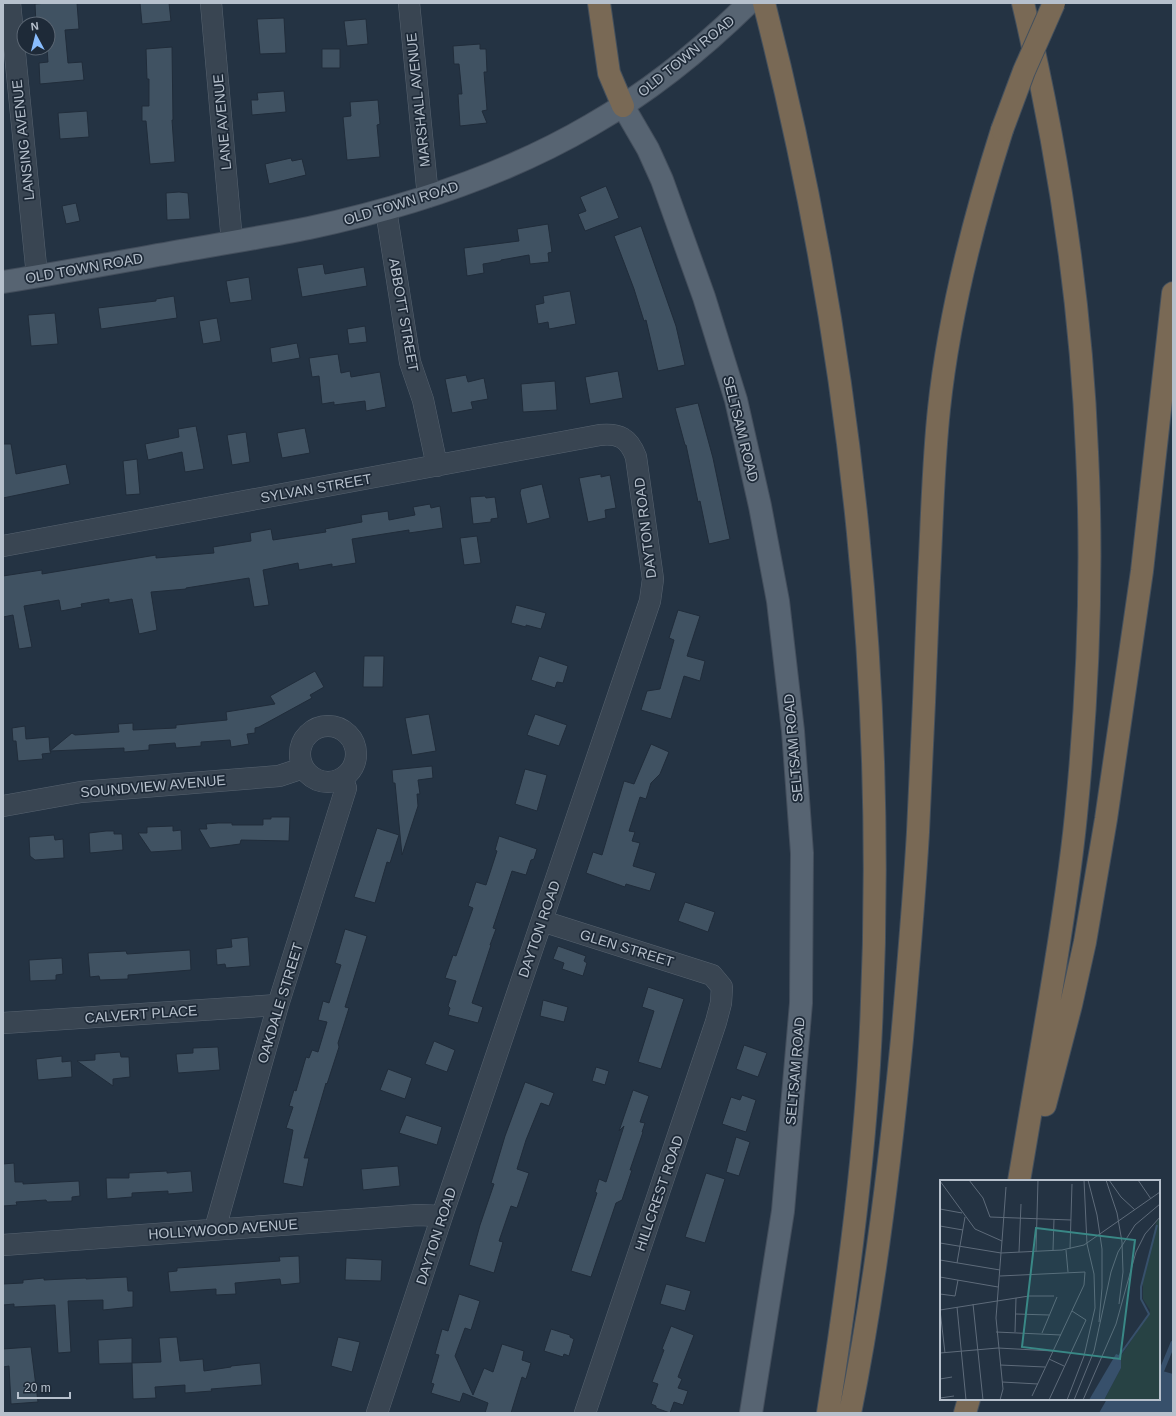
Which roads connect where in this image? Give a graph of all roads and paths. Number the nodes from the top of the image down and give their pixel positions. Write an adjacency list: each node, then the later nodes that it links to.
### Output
1 (10, 3): 13 (street, LANSING AVENUE)
2 (211, 3): 12 (street, LANE AVENUE)
3 (409, 3): 10 (street, MARSHALL AVENUE)
4 (599, 3): 9 (highway)
5 (749, 3): 9 (main road, OLD TOWN ROAD)
6 (764, 3): 35 (highway)
7 (1023, 3): 26 (highway)
8 (1054, 3): 36 (highway, bridge)
9 (623, 106): 10 (main road, OLD TOWN ROAD); 34 (main road, SELTSAM ROAD)
10 (428, 197): 11 (main road, OLD TOWN ROAD)
11 (386, 210): 12 (main road, OLD TOWN ROAD); 17 (street, ABBOTT STREET)
12 (232, 242): 13 (main road, OLD TOWN ROAD)
13 (37, 276): 14 (main road, OLD TOWN ROAD)
14 (3, 282)
15 (1173, 294): 27 (highway)
16 (628, 441): 17 (street, SYLVAN STREET); 22 (street, DAYTON ROAD)
17 (437, 466): 18 (street, SYLVAN STREET)
18 (3, 546)
19 (303, 768): 20 (street); 20 (street); 21 (street, SOUNDVIEW AVENUE)
20 (342, 779): 24 (street, OAKDALE STREET)
21 (3, 806)
22 (542, 921): 23 (street, GLEN STREET); 28 (street, DAYTON ROAD)
23 (712, 975): 33 (street, HILLCREST ROAD)
24 (278, 1004): 25 (street, CALVERT PLACE); 29 (street, OAKDALE STREET)
25 (3, 1023)
26 (1019, 1180)
27 (1023, 1180)
28 (442, 1216): 29 (street, HOLLYWOOD AVENUE); 32 (street, DAYTON ROAD)
29 (215, 1229): 30 (street, HOLLYWOOD AVENUE)
30 (3, 1245)
31 (969, 1400): 37 (highway)
32 (377, 1413)
33 (585, 1413)
34 (751, 1413)
35 (828, 1413)
36 (850, 1413)
37 (965, 1413)

